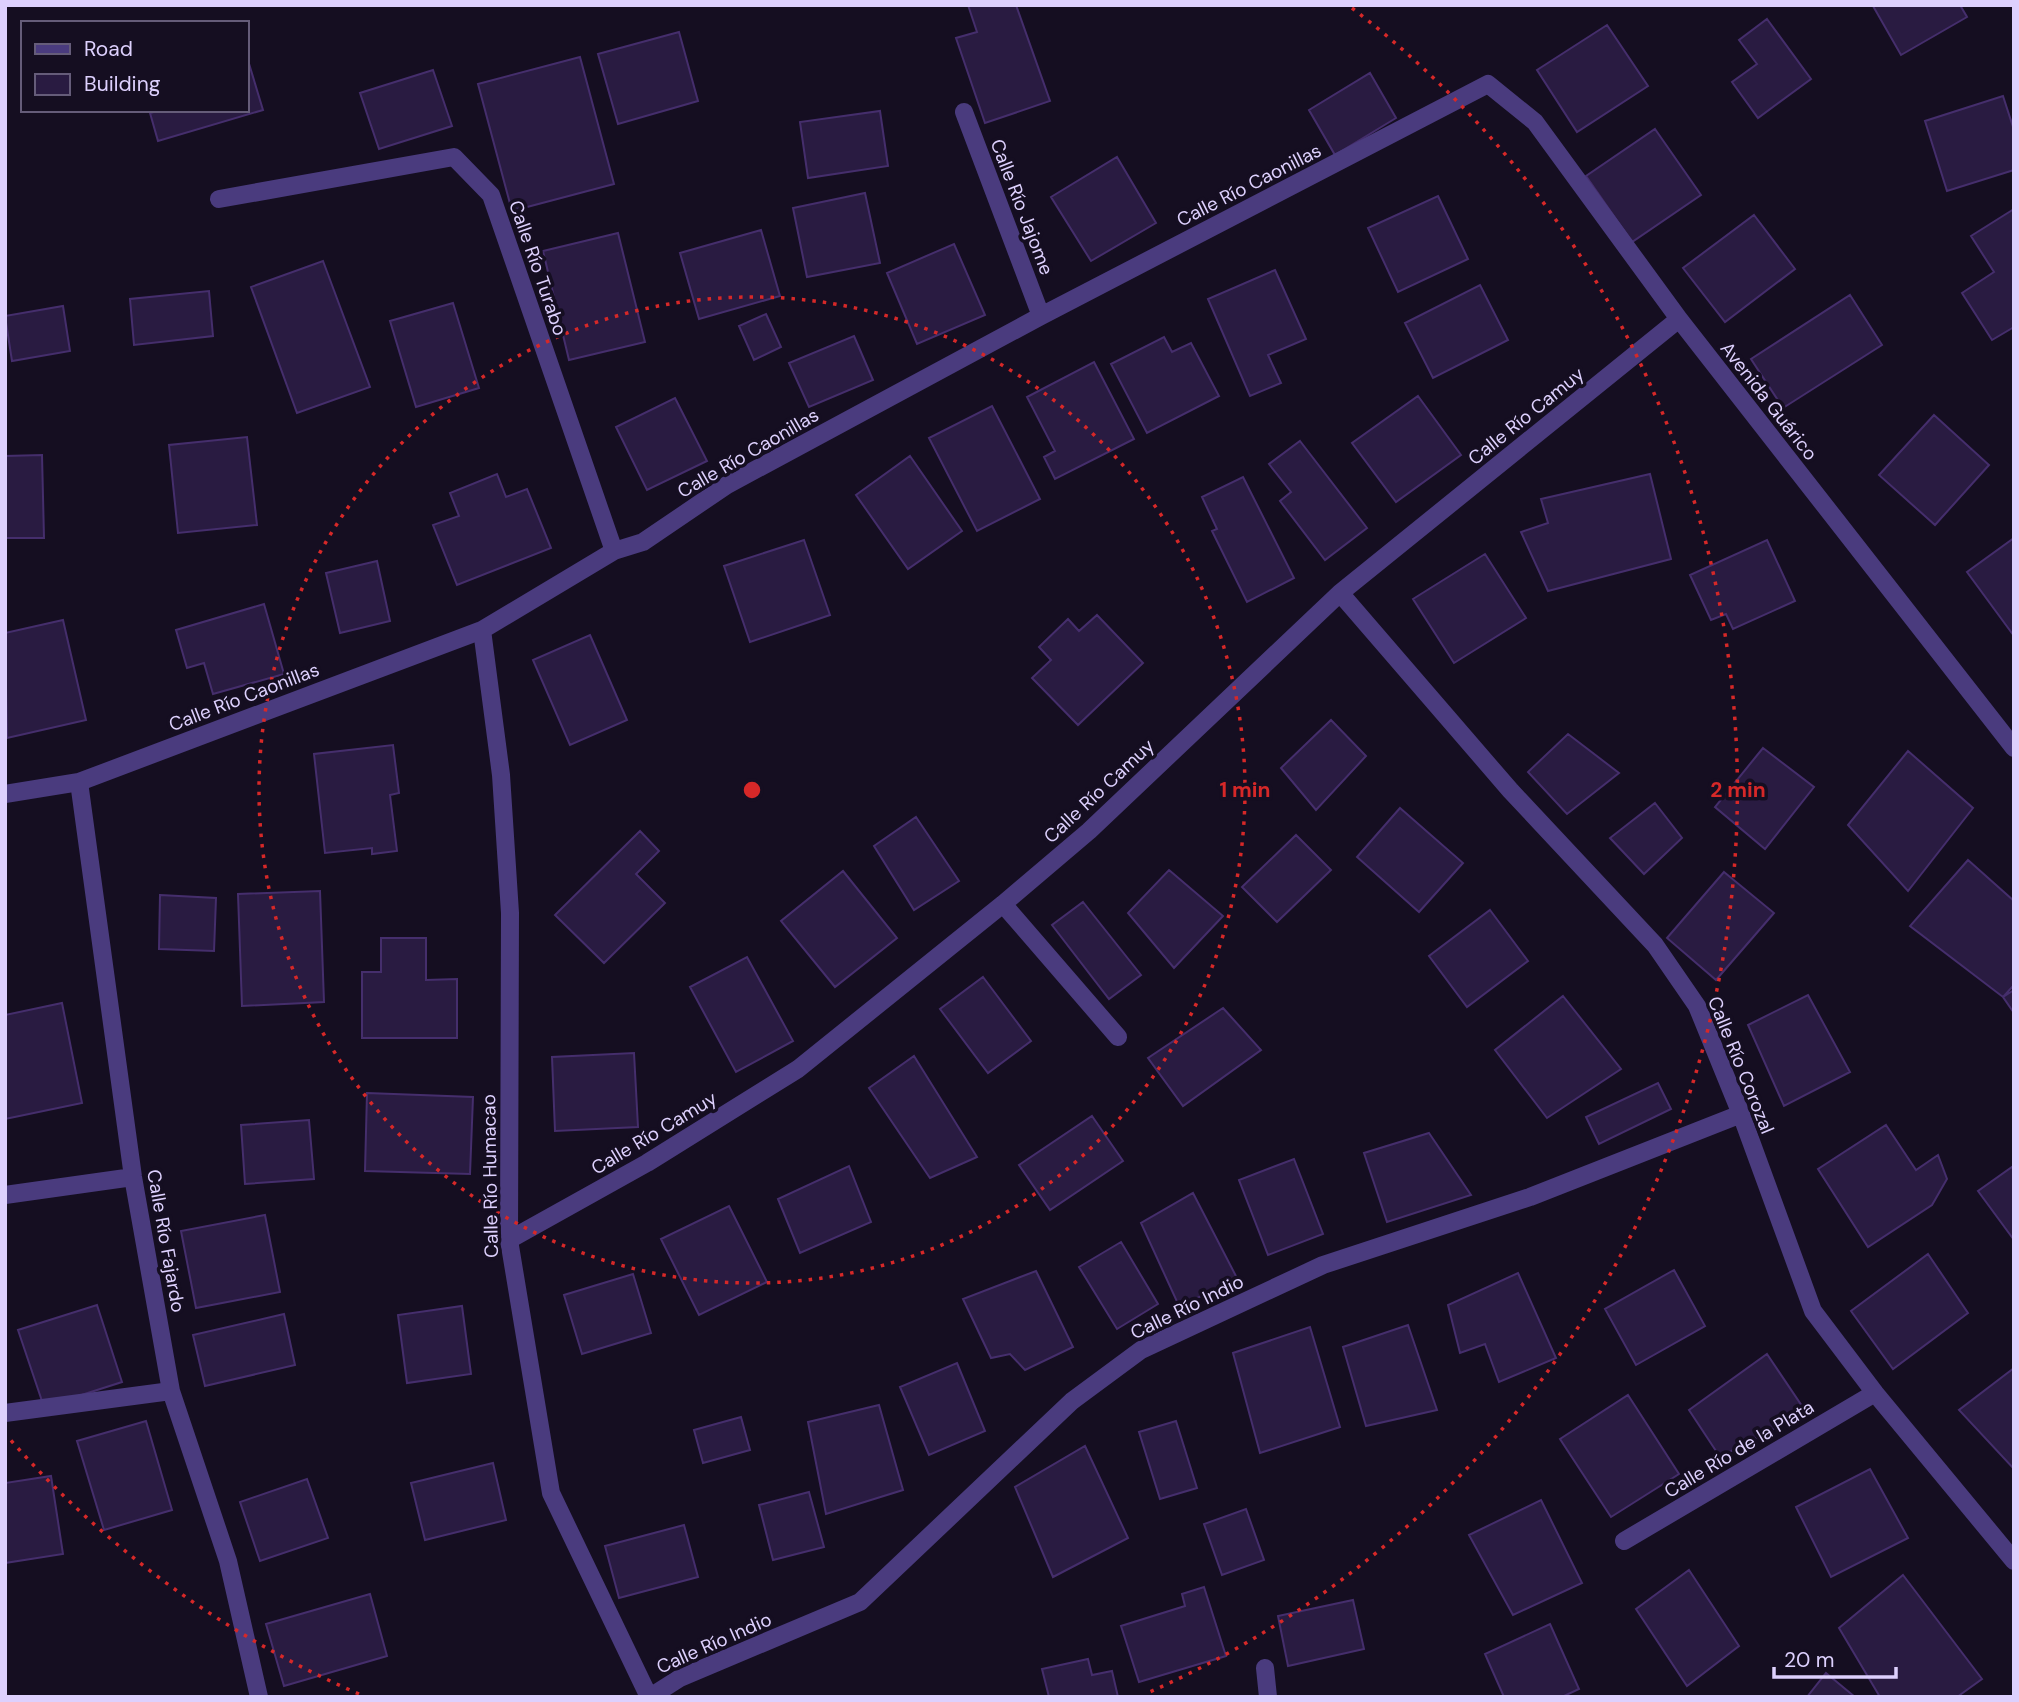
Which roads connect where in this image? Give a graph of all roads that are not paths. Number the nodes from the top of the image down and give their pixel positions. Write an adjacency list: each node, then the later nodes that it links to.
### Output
1 (1488, 84): 4 (street, Calle Río Caonillas); 5 (street, Avenida Guárico)
2 (964, 112): 4 (street, Calle Río Jajome)
3 (219, 199): 6 (street, Calle Río Turabo)
4 (1041, 316): 6 (street, Calle Río Caonillas)
5 (1679, 319): 7 (street, Calle Río Camuy); 9 (street, Avenida Guárico)
6 (614, 551): 8 (street, Calle Río Caonillas)
7 (1340, 593): 12 (street, Calle Río Camuy); 14 (street, Calle Río Corozal)
8 (482, 630): 10 (street, Calle Río Caonillas); 17 (street, Calle Río Humacao)
9 (2014, 748)
10 (79, 782): 11 (street, Calle Río Caonillas); 15 (street, Calle Río Fajardo)
11 (5, 794)
12 (1003, 904): 13 (street); 17 (street, Calle Río Camuy)
13 (1118, 1037)
14 (1741, 1114): 19 (street, Calle Río Corozal); 25 (street, Calle Río Indio)
15 (133, 1177): 16 (street); 18 (street, Calle Río Fajardo)
16 (5, 1195)
17 (509, 1240): 25 (street, Calle Río Humacao)
18 (171, 1391): 20 (street); 24 (street, Calle Río Fajardo)
19 (1875, 1393): 21 (street, Calle Río de la Plata); 22 (street, Calle Río Corozal)
20 (5, 1413)
21 (1624, 1541)
22 (2014, 1561)
23 (1265, 1668): 26 (street)
24 (259, 1697)
25 (650, 1697)
26 (1268, 1697)

